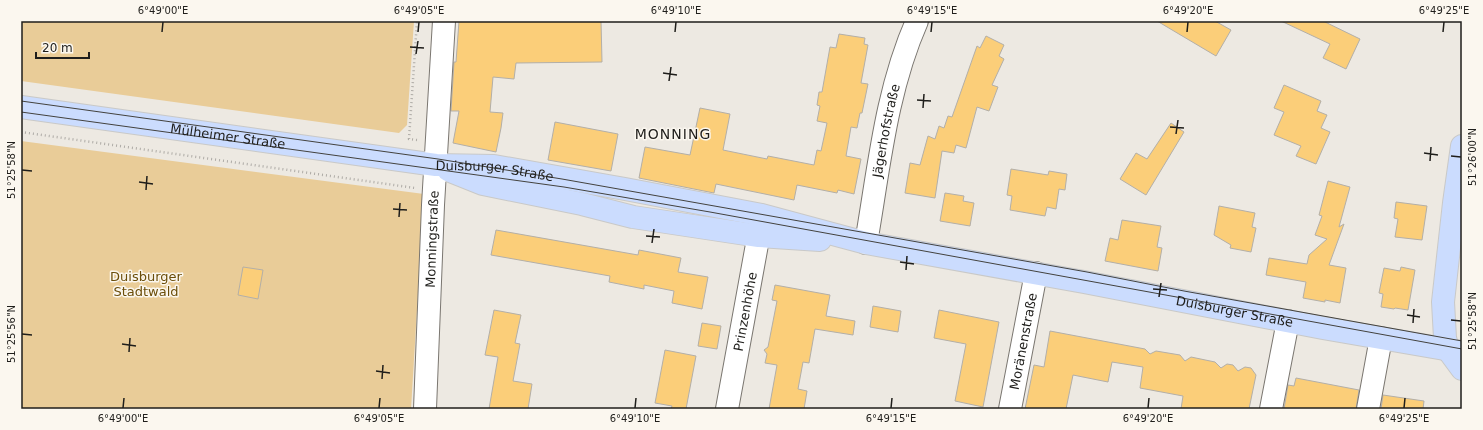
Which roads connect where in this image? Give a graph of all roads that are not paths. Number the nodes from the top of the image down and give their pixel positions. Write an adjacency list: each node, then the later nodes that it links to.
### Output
1 (444, 21): 5 (street, Monningstraße)
2 (917, 21): 10 (street, Jägerhofstraße)
3 (21, 107): 5 (main road, Mülheimer Straße)
4 (1462, 146): 14 (main road)
5 (437, 154): 6 (main road, Duisburger Straße); 7 (main road, Duisburger Straße); 16 (street, Monningstraße)
6 (625, 189): 7 (street); 8 (main road, Duisburger Straße)
7 (615, 212): 9 (main road, Duisburger Straße)
8 (762, 215): 9 (street, Prinzenhöhe); 10 (main road, Duisburger Straße)
9 (759, 236): 10 (main road, Duisburger Straße); 17 (street, Prinzenhöhe)
10 (866, 243): 11 (main road, Duisburger Straße)
11 (1036, 273): 12 (main road, Duisburger Straße); 18 (street, Moränenstraße)
12 (1288, 321): 13 (main road, Duisburger Straße); 19 (street)
13 (1381, 338): 14 (main road, Duisburger Straße); 20 (street)
14 (1455, 351): 15 (main road)
15 (1462, 369)
16 (425, 409)
17 (727, 409)
18 (1010, 409)
19 (1271, 409)
20 (1368, 409)

